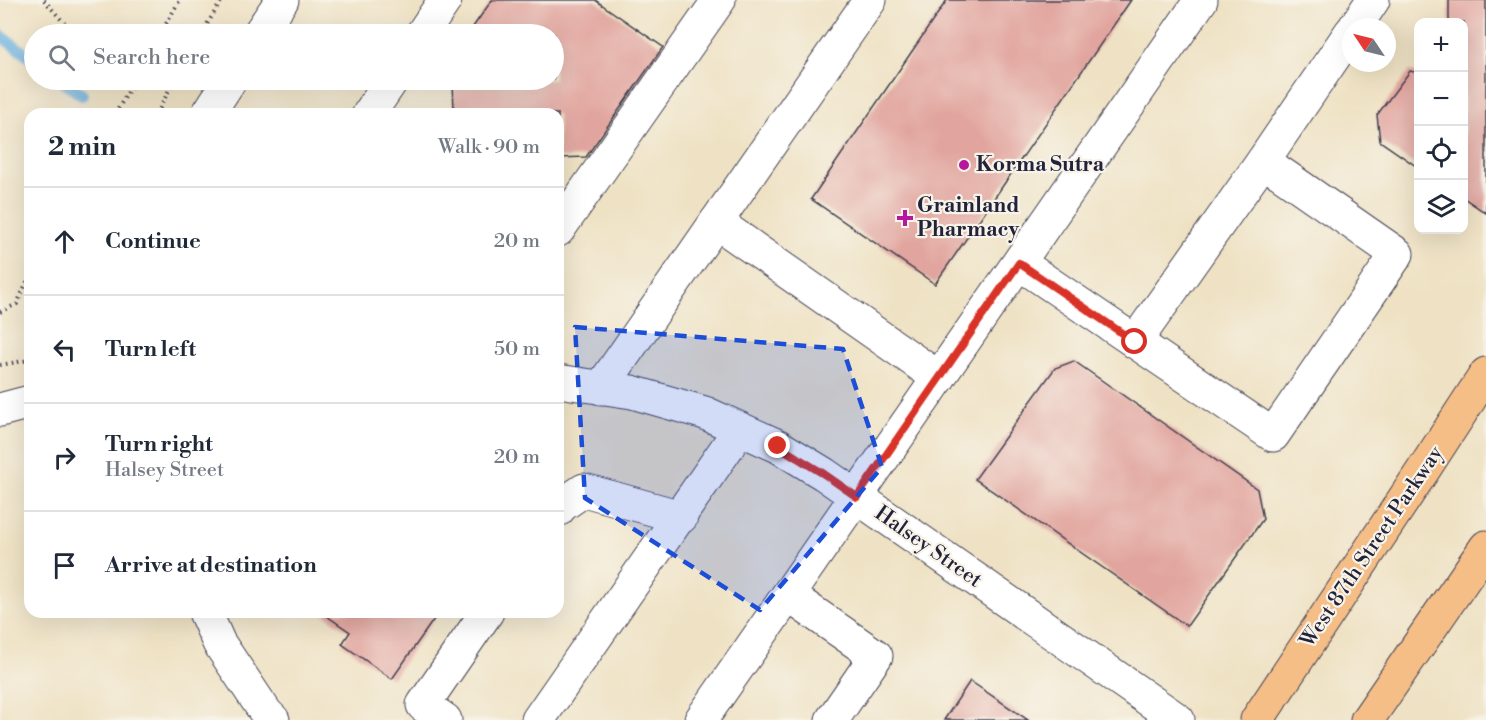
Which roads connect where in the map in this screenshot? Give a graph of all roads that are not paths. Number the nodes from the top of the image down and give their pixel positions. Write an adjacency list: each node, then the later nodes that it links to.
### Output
1 (282, 0): 8 (street)
2 (445, 0): 9 (street)
3 (719, 0): 16 (street)
4 (870, 0): 17 (street)
5 (1201, 0): 18 (street)
6 (1373, 0): 7 (street)
7 (1361, 18)
8 (266, 24)
9 (429, 24)
10 (1342, 45): 15 (street)
11 (224, 90): 13 (street)
12 (385, 90): 14 (street)
13 (212, 108)
14 (373, 108)
15 (1263, 160): 19 (street); 19 (street)
16 (564, 221)
17 (716, 222): 21 (street); 23 (street)
18 (1019, 263): 19 (street); 21 (street)
19 (1135, 342)
20 (1486, 374): 40 (main road, West 87th Street Parkway)
21 (939, 378): 27 (street)
22 (564, 382): 23 (street, Halsey Street)
23 (601, 388): 26 (street, Halsey Street)
24 (24, 404): 25 (street)
25 (0, 410)
26 (740, 429): 27 (street, Halsey Street); 29 (street)
27 (857, 497): 31 (street); 39 (street, Halsey Street)
28 (564, 504): 29 (street)
29 (681, 517): 36 (street)
30 (1486, 547): 41 (main road)
31 (788, 595): 37 (street); 38 (street)
32 (208, 618): 34 (street)
33 (484, 618): 35 (street)
34 (273, 720)
35 (445, 720)
36 (538, 720)
37 (701, 720)
38 (832, 720)
39 (1178, 720)
40 (1257, 720)
41 (1367, 720)

